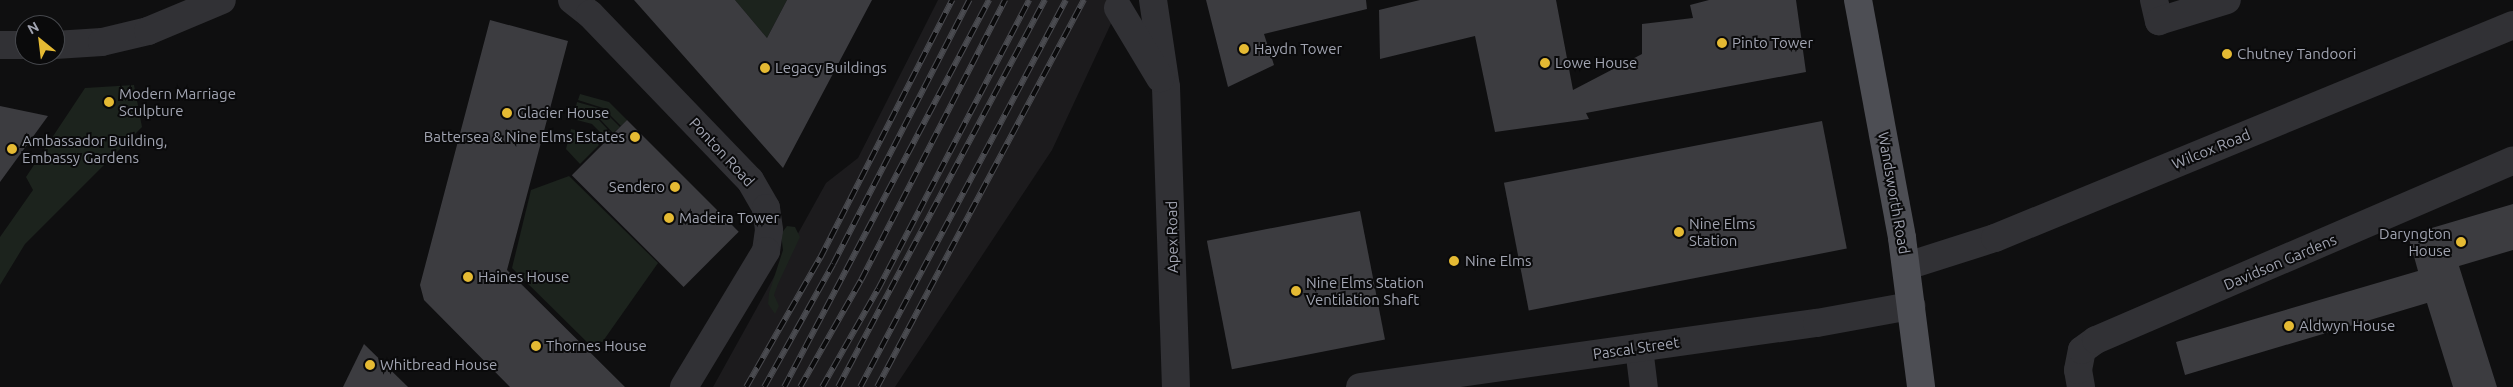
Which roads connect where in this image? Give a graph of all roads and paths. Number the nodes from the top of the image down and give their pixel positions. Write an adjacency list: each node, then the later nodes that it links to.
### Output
1 (222, 0): 9 (street)
2 (572, 0): 17 (street, Ponton Road)
3 (1153, 0): 12 (street, Apex Road)
4 (1858, 0): 14 (main road, Wandsworth Road)
5 (2154, 0): 6 (street)
6 (2226, 0)
7 (1128, 4): 12 (street)
8 (2513, 25): 14 (street, Wilcox Road)
9 (65, 44)
10 (0, 45): 11 (street)
11 (15, 45)
12 (1166, 87): 18 (street, Apex Road)
13 (2513, 160): 22 (street, Davidson Gardens)
14 (1907, 266): 15 (main road, Wandsworth Road)
15 (1911, 306): 16 (street, Pascal Street); 21 (main road, Wandsworth Road)
16 (1639, 348): 19 (street, Pascal Street); 20 (street)
17 (684, 387)
18 (1176, 387)
19 (1360, 387)
20 (1644, 387)
21 (1921, 387)
22 (2081, 387)

